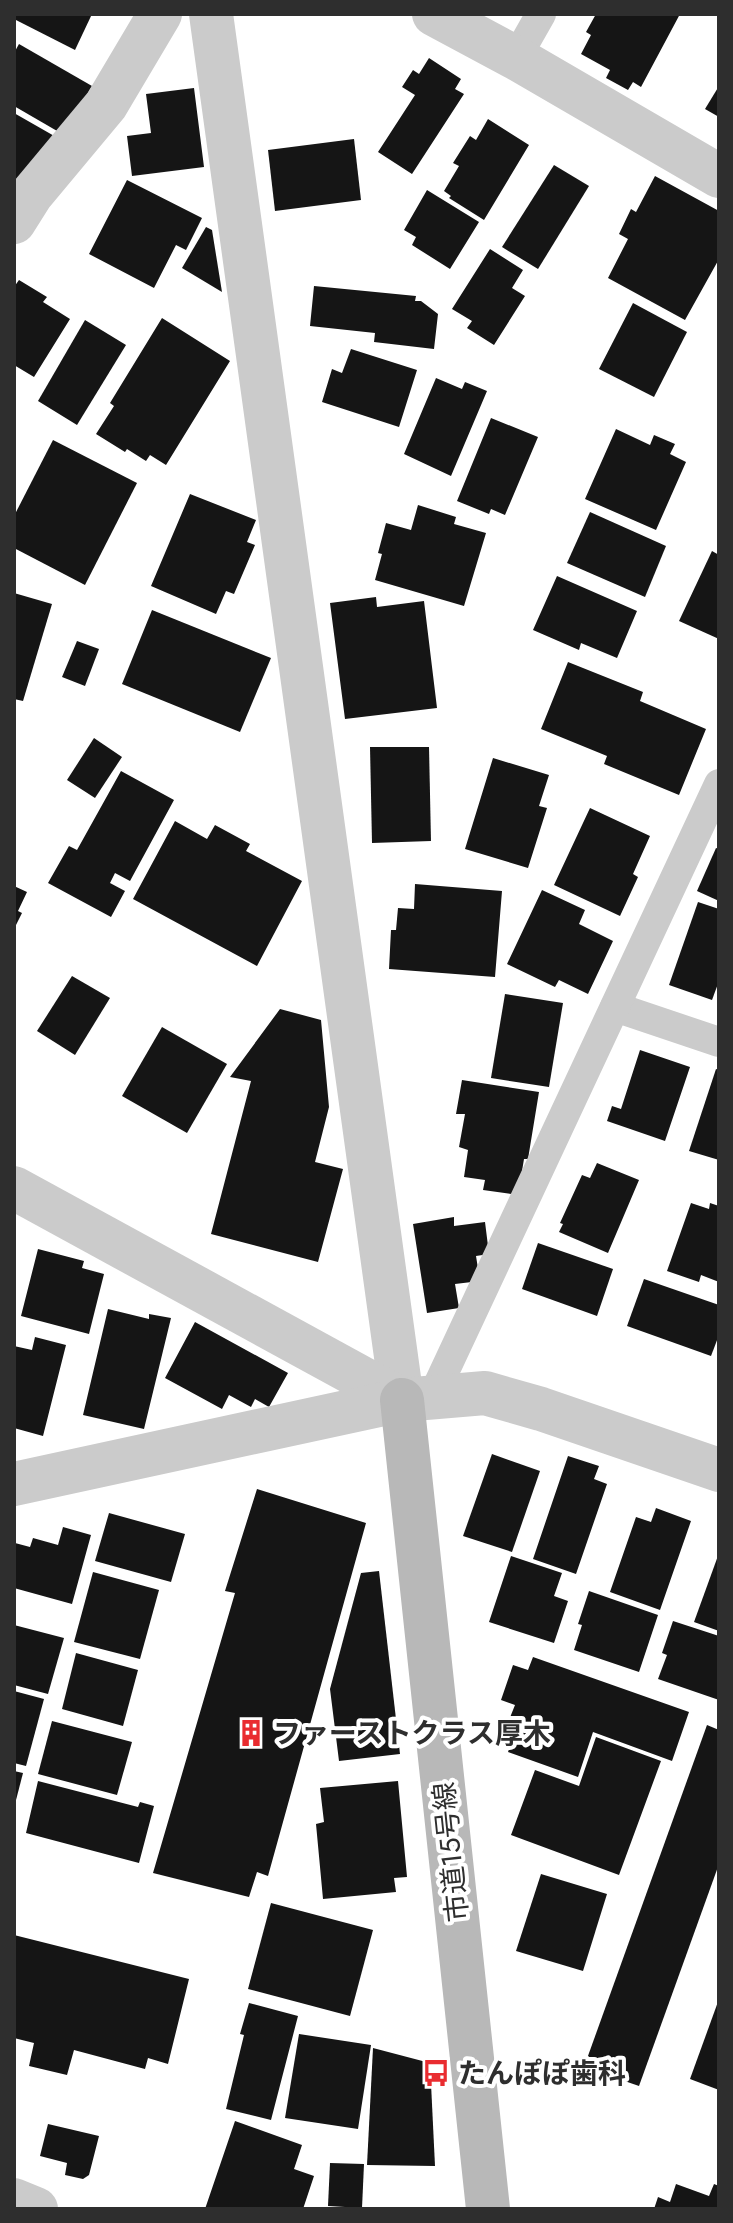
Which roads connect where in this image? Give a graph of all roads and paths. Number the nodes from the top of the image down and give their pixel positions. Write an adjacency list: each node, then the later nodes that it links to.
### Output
1 (160, 14): 7 (street)
2 (211, 14): 12 (street)
3 (434, 14): 5 (street)
4 (541, 14): 5 (lane)
5 (516, 58): 6 (street)
6 (719, 176)
7 (14, 222)
8 (719, 784): 9 (lane)
9 (615, 1007): 10 (lane); 12 (lane)
10 (719, 1042)
11 (14, 1188): 12 (street)
12 (417, 1399): 13 (street); 14 (street); 17 (street, 市道15号線)
13 (719, 1470)
14 (14, 1484)
15 (14, 2200): 16 (street)
16 (36, 2209)
17 (488, 2209)

